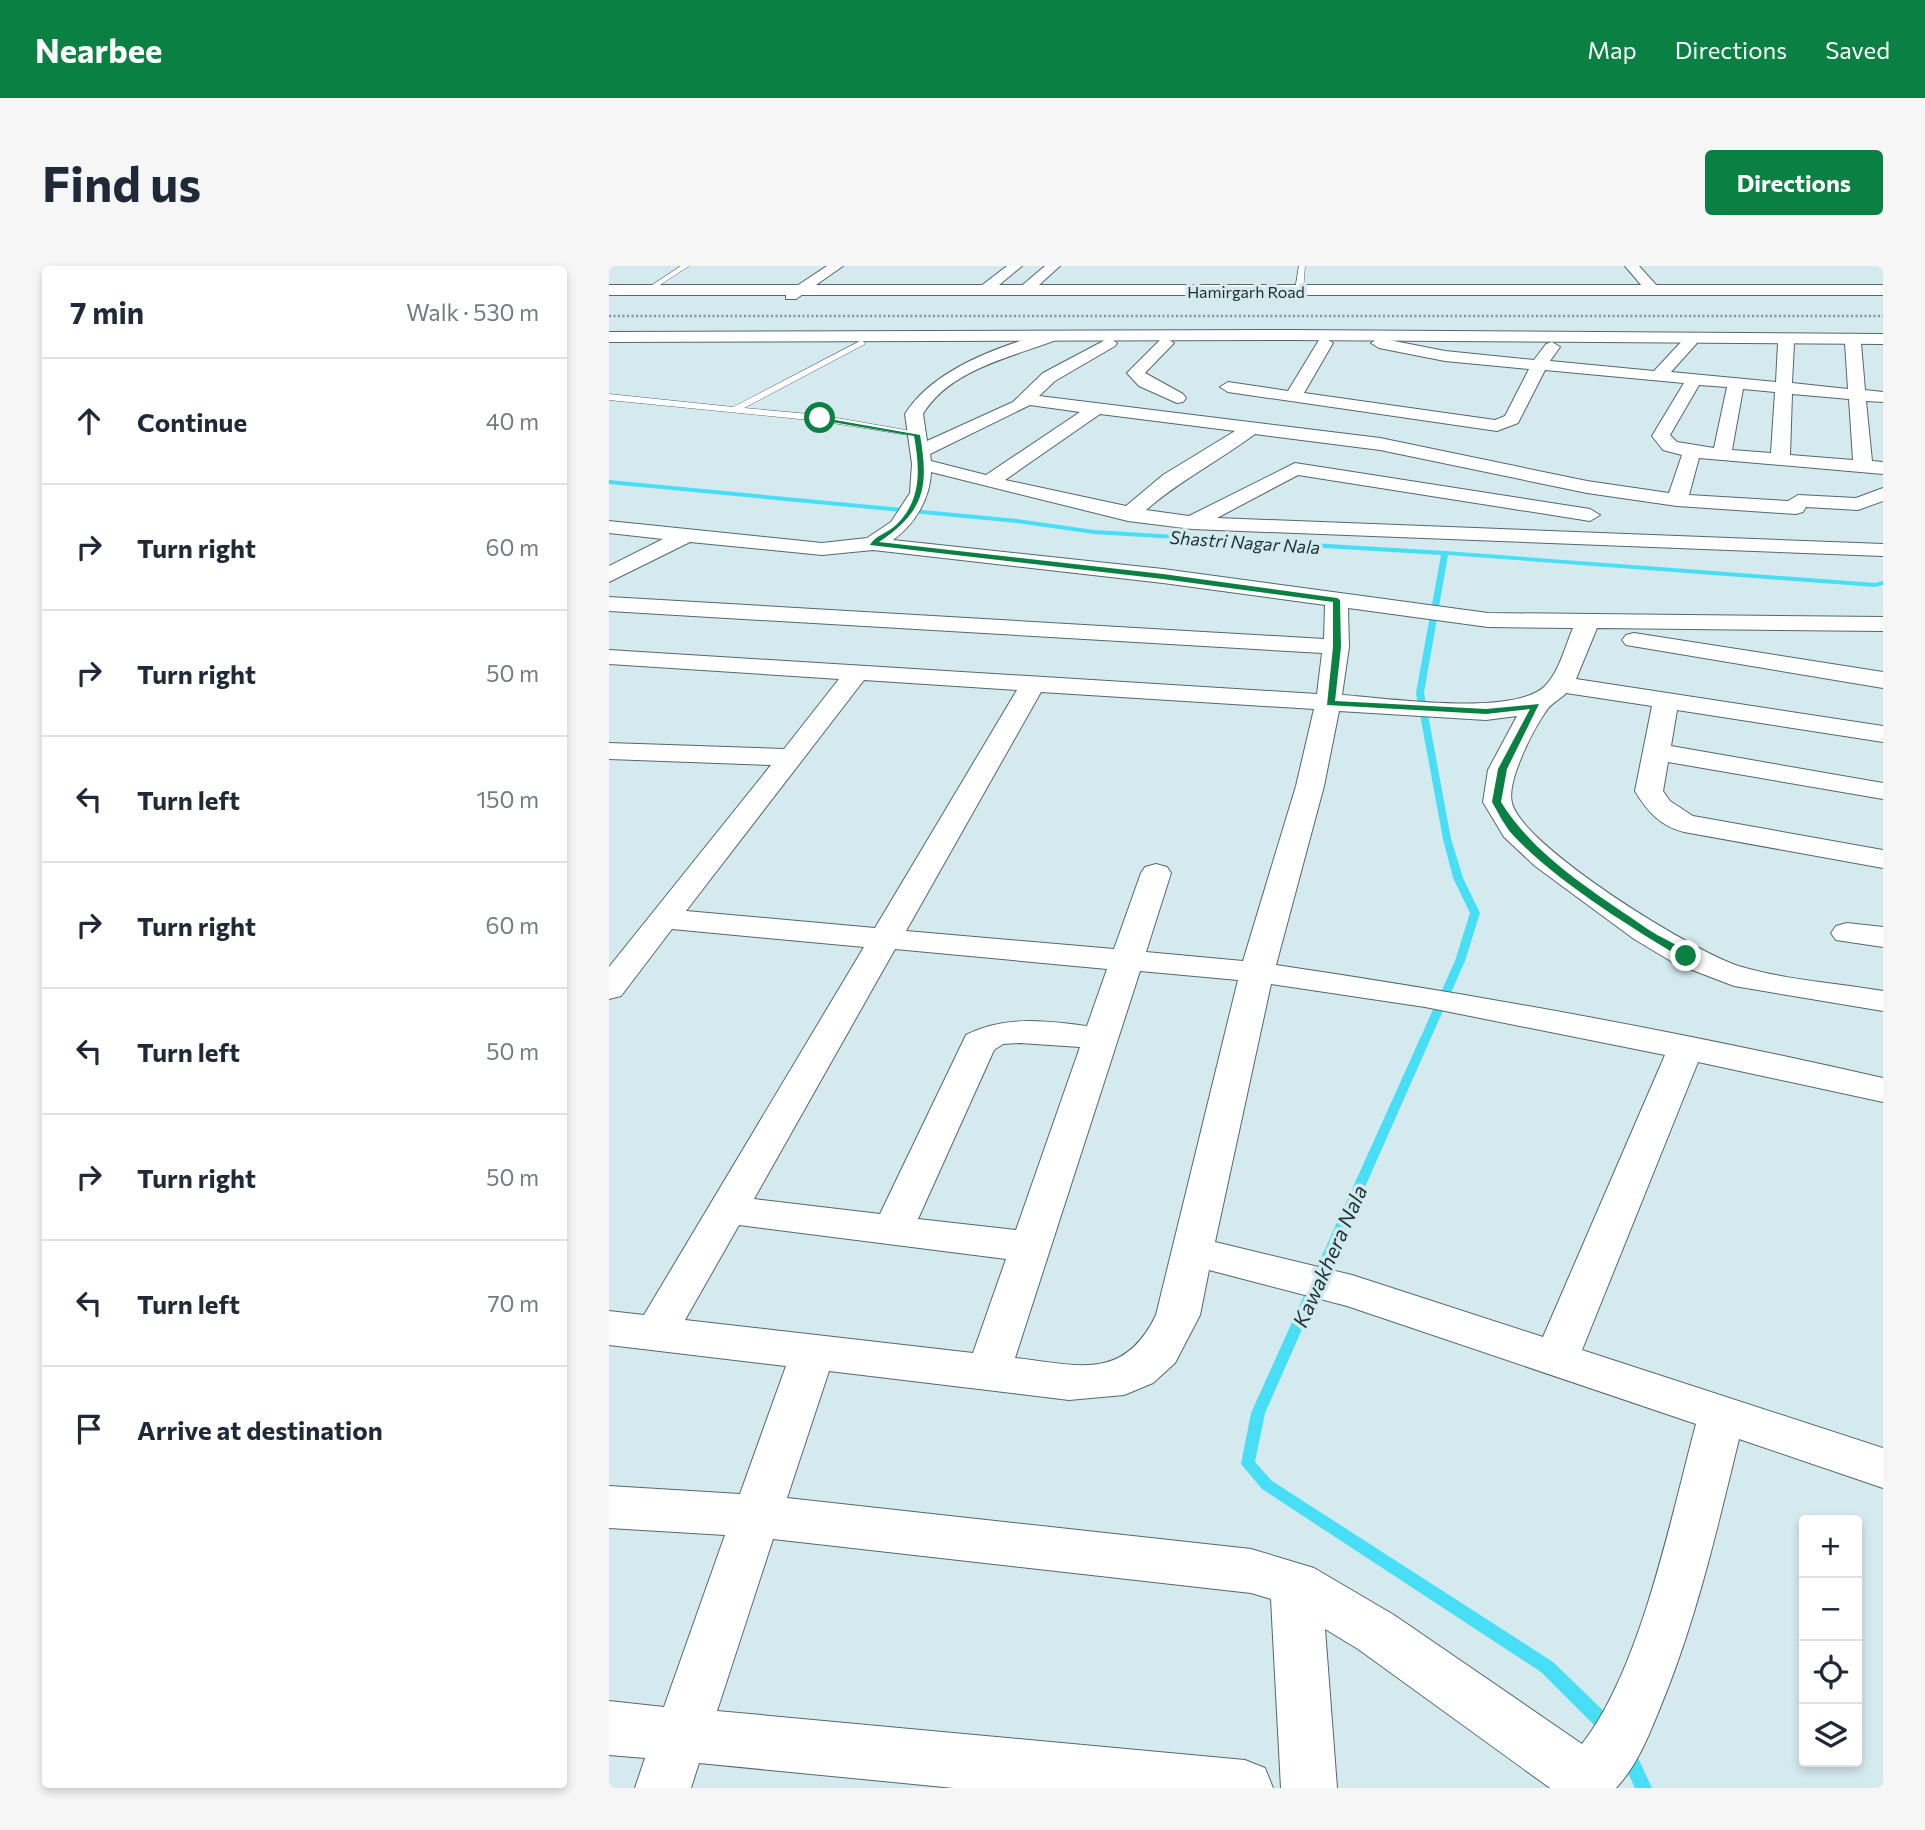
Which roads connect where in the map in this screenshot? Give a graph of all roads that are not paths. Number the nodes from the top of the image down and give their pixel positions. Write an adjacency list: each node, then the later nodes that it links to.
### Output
1 (686, 266): 9 (lane)
2 (836, 266): 14 (street)
3 (1015, 266): 12 (street)
4 (1053, 266): 10 (street)
5 (1302, 266): 11 (lane)
6 (1632, 266): 7 (street)
7 (1653, 290): 8 (main road, Hamirgarh Road); 11 (main road, Hamirgarh Road)
8 (1883, 290)
9 (647, 291): 13 (main road, Hamirgarh Road); 14 (main road, Hamirgarh Road)
10 (1024, 291): 11 (main road, Hamirgarh Road); 12 (main road, Hamirgarh Road)
11 (1299, 291)
12 (982, 292): 14 (main road, Hamirgarh Road)
13 (609, 293): 14 (main road, Hamirgarh Road)
14 (794, 293): 15 (main road, Hamirgarh Road)
15 (1883, 296)
16 (609, 340): 17 (main road); 19 (main road)
17 (1043, 340): 18 (main road); 19 (main road); 20 (main road); 47 (street)
18 (1883, 341): 27 (main road)
19 (862, 342): 40 (lane)
20 (1109, 343): 21 (main road); 34 (street)
21 (1166, 343): 22 (main road); 39 (street)
22 (1325, 343): 23 (main road); 36 (street)
23 (1379, 343): 24 (main road); 28 (street)
24 (1556, 343): 25 (main road); 28 (street)
25 (1689, 343): 26 (main road); 29 (street)
26 (1786, 343): 27 (main road); 33 (street)
27 (1859, 355): 35 (street)
28 (1540, 363): 29 (street); 36 (street)
29 (1660, 374): 30 (street)
30 (1695, 378): 31 (street); 49 (street)
31 (1736, 383): 33 (street); 50 (street)
32 (1228, 387): 36 (street)
33 (1784, 388): 35 (street); 53 (street)
34 (1034, 394): 39 (street); 41 (street); 47 (street)
35 (1860, 395): 38 (street); 55 (street)
36 (1294, 396)
37 (609, 397): 40 (lane)
38 (1883, 397)
39 (1177, 398): 42 (street)
40 (734, 409): 47 (lane)
41 (1096, 409): 42 (street); 43 (street)
42 (1185, 420): 44 (street); 46 (street)
43 (1072, 426): 45 (street); 58 (street)
44 (1251, 428): 48 (street); 60 (street)
45 (1096, 429)
46 (1143, 433)
47 (920, 450): 58 (street); 70 (street)
48 (1222, 450): 51 (street); 62 (street)
49 (1692, 452): 50 (street); 60 (street)
50 (1722, 454): 53 (street)
51 (1246, 455)
52 (1271, 459): 57 (street)
53 (1780, 459): 54 (street)
54 (1803, 461): 55 (street); 61 (street)
55 (1863, 467): 56 (street)
56 (1883, 468)
57 (1295, 470): 63 (street); 64 (street)
58 (989, 482): 62 (street)
59 (1883, 494): 61 (street)
60 (1686, 501): 61 (street); 68 (street)
61 (1797, 504): 71 (street)
62 (1128, 515): 64 (street)
63 (1590, 515)
64 (1192, 523): 68 (street)
65 (609, 527): 66 (street)
66 (632, 529): 67 (street); 69 (street)
67 (687, 535): 70 (street); 73 (street)
68 (1707, 542): 71 (street)
69 (609, 543)
70 (873, 544): 74 (street)
71 (1799, 546): 72 (street)
72 (1883, 550)
73 (609, 575)
74 (1337, 600): 79 (street); 80 (street)
75 (609, 604): 76 (street)
76 (943, 623): 80 (street); 84 (street)
77 (1839, 623): 78 (street); 79 (street); 83 (street)
78 (1883, 624)
79 (1585, 627): 83 (street); 88 (street)
80 (1337, 647): 90 (street)
81 (620, 658): 82 (street); 86 (street)
82 (857, 673): 84 (street); 95 (street)
83 (1848, 674): 85 (street)
84 (904, 676): 87 (street)
85 (1883, 680)
86 (609, 681)
87 (1033, 684): 90 (street); 102 (street)
88 (1559, 684): 89 (street); 91 (street)
89 (1667, 701): 92 (street); 94 (street)
90 (1330, 703): 91 (street); 104 (street)
91 (1536, 705): 106 (street)
92 (1883, 734)
93 (609, 751): 95 (street)
94 (1657, 752): 96 (street); 97 (street)
95 (790, 757): 99 (street)
96 (1883, 791)
97 (1883, 859)
98 (1156, 873): 103 (street)
99 (664, 919): 102 (street); 105 (street)
100 (1846, 933): 101 (street)
101 (1883, 937)
102 (887, 939): 103 (street); 110 (street)
103 (1128, 960): 104 (street); 107 (street)
104 (1257, 972): 108 (street); 113 (street)
105 (609, 989)
106 (1883, 1001)
107 (1101, 1038): 111 (street); 112 (street)
108 (1686, 1048): 109 (street); 117 (street)
109 (1883, 1090)
110 (729, 1210): 111 (street); 115 (street)
111 (893, 1230): 112 (street)
112 (1031, 1247): 118 (street)
113 (1192, 1251): 117 (street); 118 (street)
114 (609, 1328): 115 (street)
115 (656, 1333): 116 (street)
116 (813, 1352): 118 (street); 122 (street)
117 (1556, 1358): 119 (street)
118 (988, 1373)
119 (1722, 1413): 120 (street); 126 (street)
120 (1883, 1468)
121 (609, 1507): 122 (street)
122 (756, 1516): 123 (street); 125 (street)
123 (1296, 1584): 126 (street); 129 (street)
124 (609, 1728): 125 (street)
125 (681, 1736): 127 (street); 128 (street)
126 (1598, 1765)
127 (663, 1788)
128 (1245, 1788)
129 (1310, 1788)

